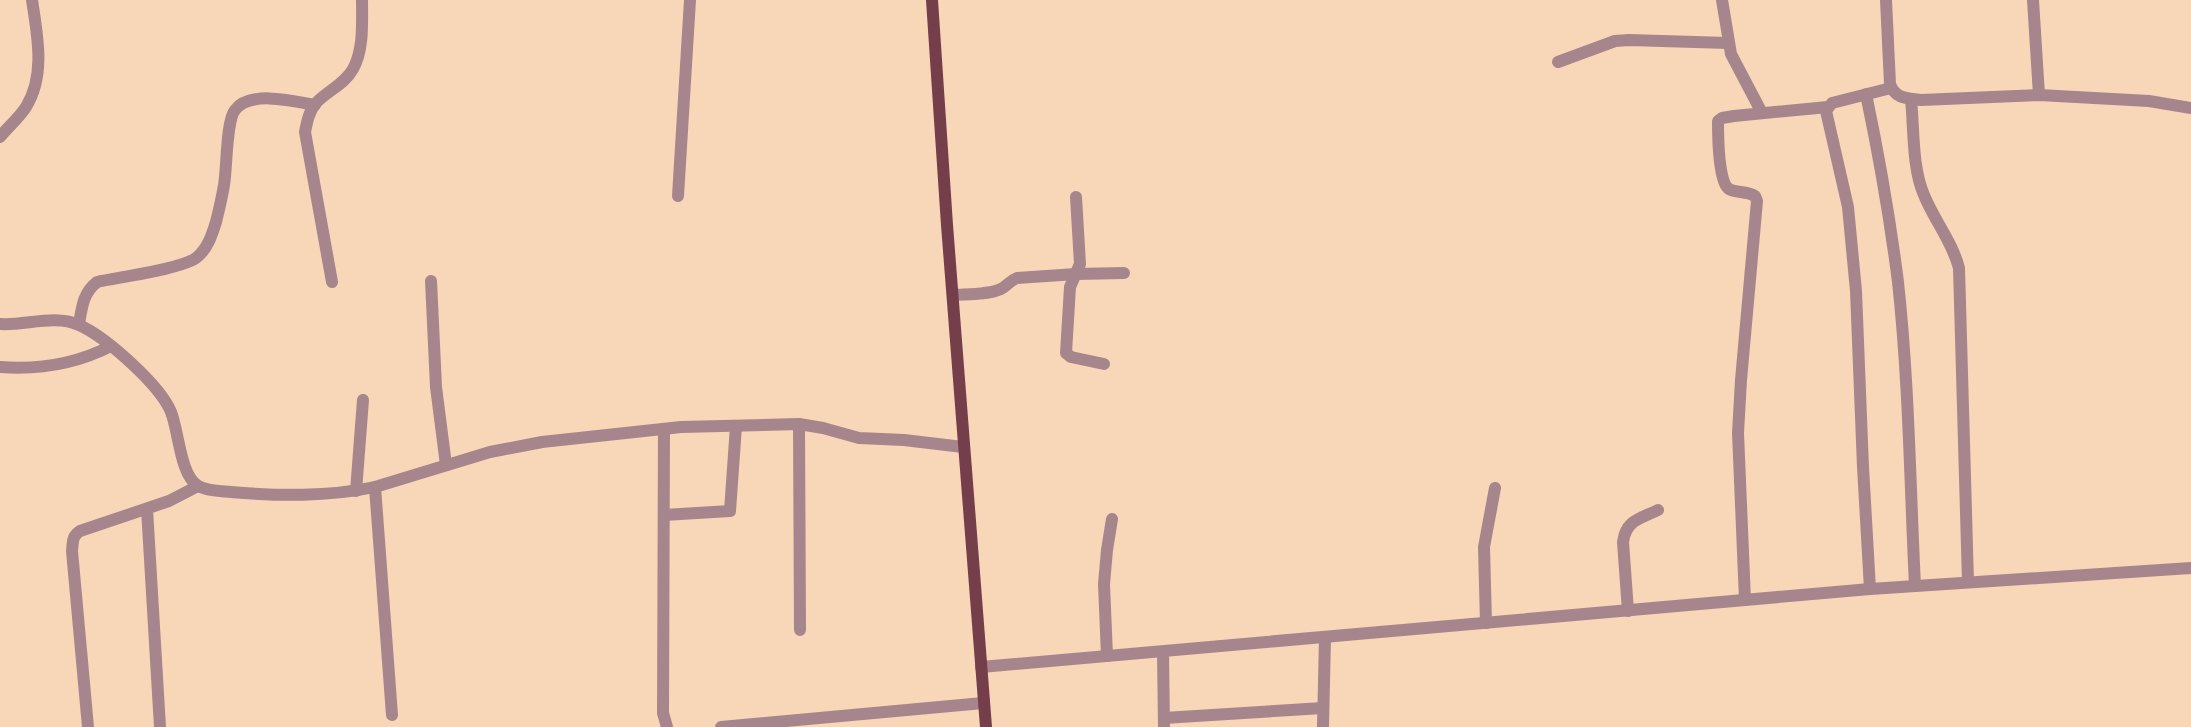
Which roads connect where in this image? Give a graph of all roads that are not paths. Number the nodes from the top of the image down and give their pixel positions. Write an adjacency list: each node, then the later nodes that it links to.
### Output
1 (32, 0): 18 (street)
2 (362, 0): 14 (street)
3 (690, 0): 19 (street)
4 (932, 0): 25 (main road)
5 (1722, 0): 8 (street)
6 (1886, 0): 10 (street)
7 (2033, 0): 12 (street)
8 (1728, 43): 9 (street); 17 (street)
9 (1558, 62)
10 (1891, 88): 11 (street); 13 (street)
11 (1866, 94): 15 (street); 47 (street)
12 (2039, 94): 13 (street); 16 (street)
13 (1911, 99): 46 (street)
14 (315, 105): 24 (street); 27 (street)
15 (1828, 107): 17 (street); 48 (street)
16 (2191, 108)
17 (1762, 113): 49 (street)
18 (0, 136)
19 (678, 196)
20 (1076, 197): 22 (street)
21 (1124, 273): 22 (street)
22 (1076, 274): 25 (street); 29 (street)
23 (431, 281): 36 (street)
24 (332, 282)
25 (953, 295): 35 (main road)
26 (0, 324): 27 (street)
27 (79, 324): 28 (street)
28 (112, 346): 30 (street); 37 (street)
29 (1104, 364)
30 (0, 367)
31 (363, 400): 40 (street)
32 (799, 424): 33 (street); 35 (street); 52 (street)
33 (736, 426): 34 (street); 43 (street)
34 (664, 429): 36 (street); 43 (street)
35 (963, 447): 56 (main road)
36 (446, 465): 38 (street)
37 (198, 486): 40 (street); 41 (street)
38 (375, 488): 40 (street); 59 (street)
39 (1495, 488): 51 (street)
40 (356, 491)
41 (147, 509): 61 (street); 62 (street)
42 (1658, 510): 50 (street)
43 (664, 515): 63 (street)
44 (1112, 519): 55 (street)
45 (2191, 568): 46 (street)
46 (1968, 582): 47 (street)
47 (1915, 586): 48 (street)
48 (1870, 589): 49 (street)
49 (1745, 600): 50 (street)
50 (1628, 611): 51 (street)
51 (1486, 623): 53 (street)
52 (800, 630)
53 (1325, 638): 54 (street); 58 (street)
54 (1163, 652): 55 (street); 60 (street)
55 (1107, 656): 56 (street)
56 (981, 668): 57 (main road)
57 (983, 703): 64 (street); 65 (main road)
58 (1323, 708): 60 (street); 66 (street)
59 (392, 715)
60 (1164, 723)
61 (88, 727)
62 (160, 727)
63 (666, 727)
64 (721, 727)
65 (986, 727)
66 (1323, 727)

